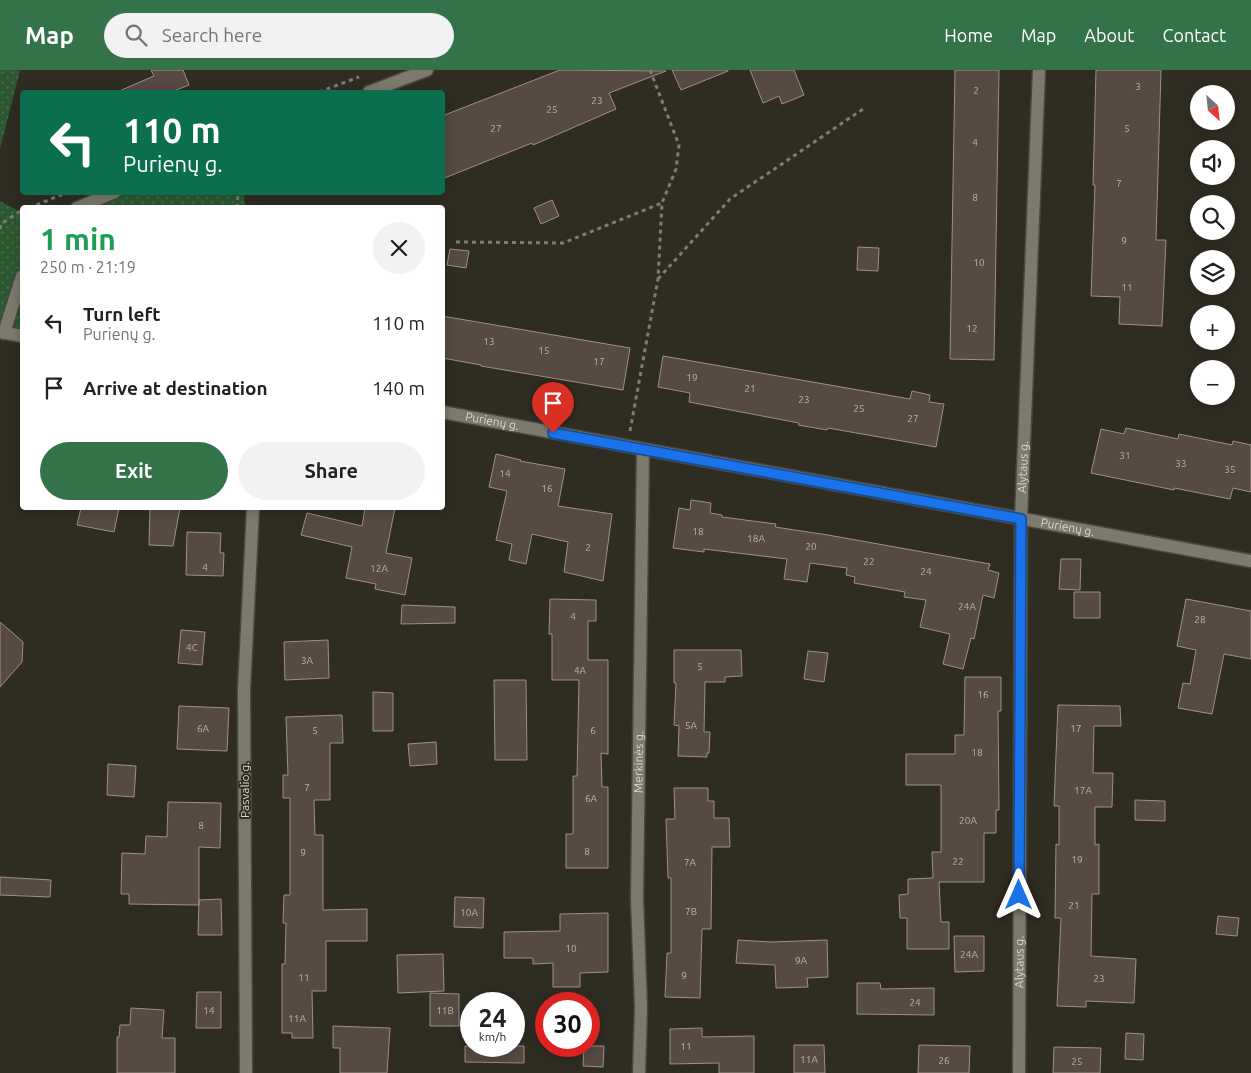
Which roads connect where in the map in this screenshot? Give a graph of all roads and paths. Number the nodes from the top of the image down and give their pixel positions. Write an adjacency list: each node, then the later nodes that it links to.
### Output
1 (427, 70): 6 (street)
2 (650, 70): 10 (path)
3 (1039, 70): 24 (street, Alytaus g.)
4 (360, 76): 5 (path)
5 (324, 90)
6 (374, 90)
7 (866, 107): 16 (path)
8 (60, 195): 11 (path)
9 (108, 195): 12 (street)
10 (662, 203): 15 (path); 16 (path)
11 (36, 205)
12 (84, 205)
13 (20, 211): 14 (path)
14 (0, 229)
15 (456, 242)
16 (658, 279): 21 (path)
17 (20, 282): 18 (street)
18 (2, 332): 19 (street)
19 (20, 336)
20 (445, 413): 21 (street, Purienų g.)
21 (627, 447): 22 (street, Purienų g.)
22 (643, 450): 24 (street, Purienų g.); 27 (street, Merkinės g.)
23 (253, 510): 26 (street, Pasvalio g.)
24 (1021, 519): 25 (street, Purienų g.); 28 (street, Alytaus g.)
25 (1251, 561)
26 (246, 1073)
27 (639, 1073)
28 (1018, 1073)

